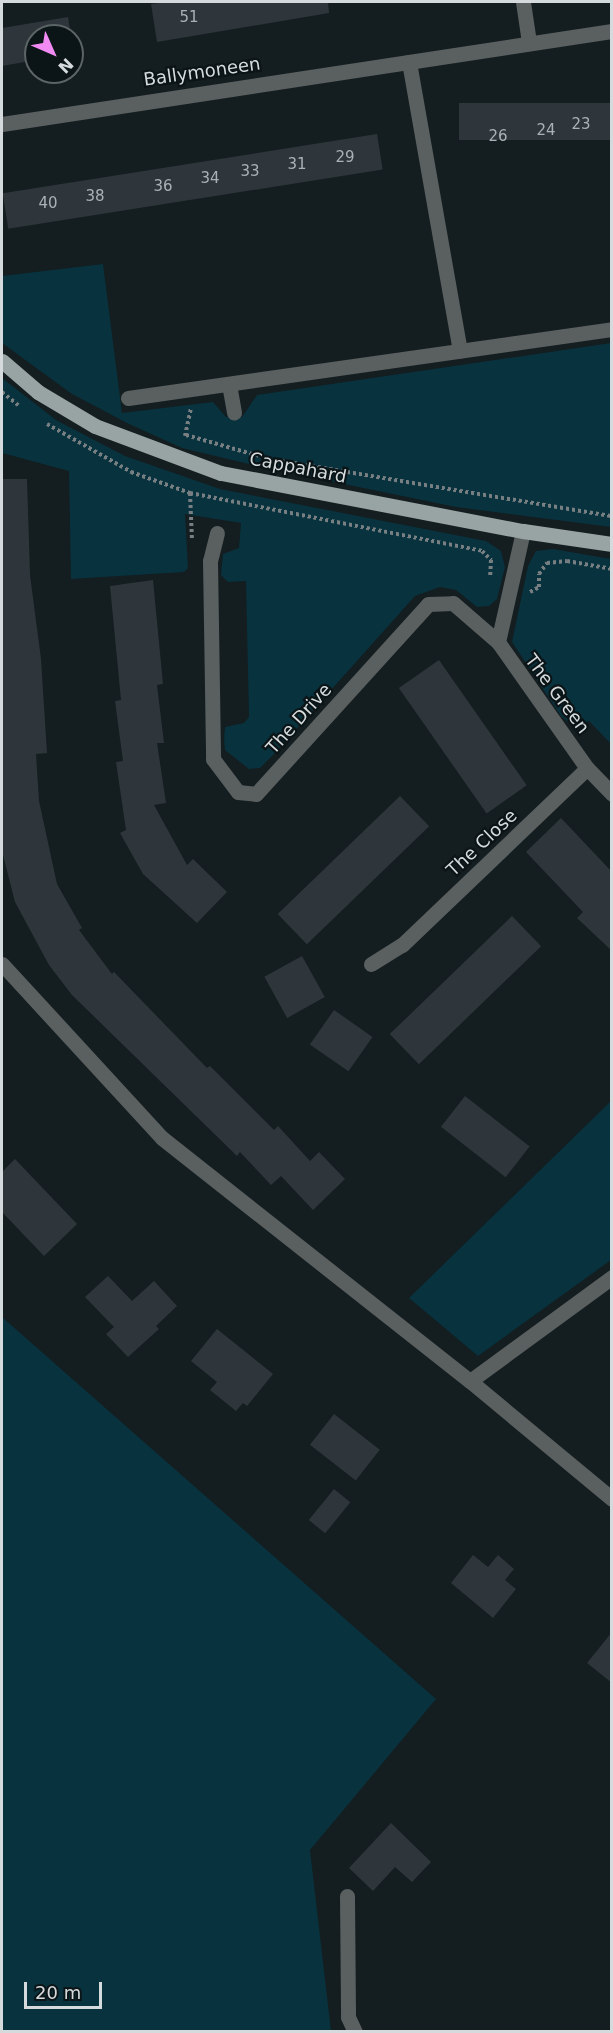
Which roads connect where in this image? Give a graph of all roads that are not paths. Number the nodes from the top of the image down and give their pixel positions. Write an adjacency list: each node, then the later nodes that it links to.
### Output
1 (523, 2): 3 (street)
2 (612, 31): 3 (street, Ballymoneen)
3 (529, 42): 4 (street, Ballymoneen)
4 (409, 62): 5 (street, Ballymoneen); 7 (street)
5 (2, 124)
6 (612, 329): 7 (street)
7 (460, 351): 9 (street)
8 (2, 361): 12 (main road, Cappahard)
9 (229, 384): 10 (street); 11 (street)
10 (128, 398)
11 (234, 413)
12 (523, 531): 14 (main road, Cappahard); 15 (street)
13 (217, 533): 15 (street, The Drive)
14 (612, 544)
15 (498, 642): 16 (street, The Green)
16 (587, 768): 17 (street); 19 (street, The Close)
17 (612, 794)
18 (2, 964): 21 (street)
19 (371, 964)
20 (612, 1277): 21 (street)
21 (470, 1381): 22 (street)
22 (612, 1499)
23 (347, 1896): 24 (street)
24 (355, 2031)

